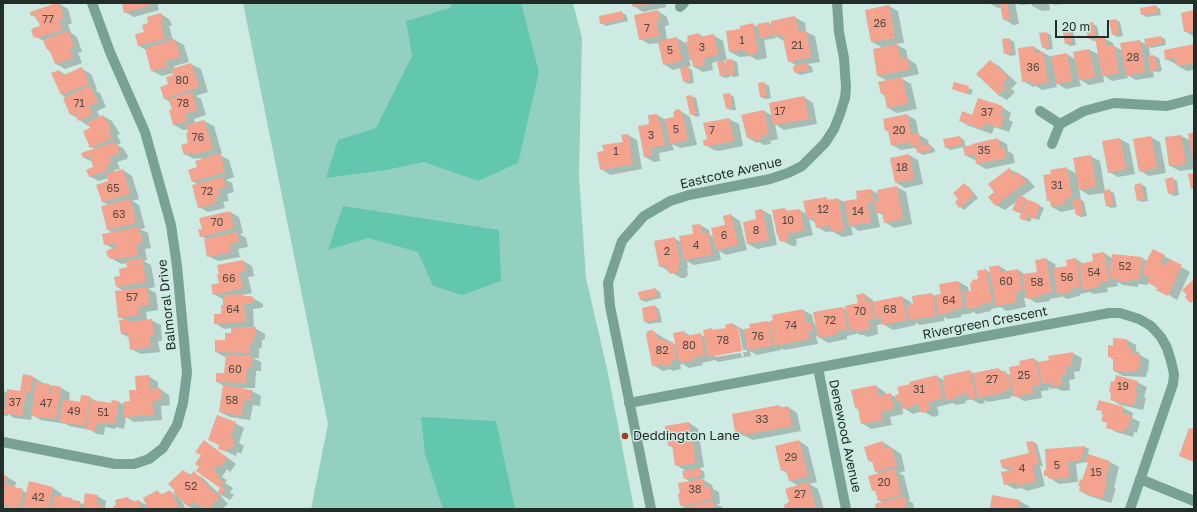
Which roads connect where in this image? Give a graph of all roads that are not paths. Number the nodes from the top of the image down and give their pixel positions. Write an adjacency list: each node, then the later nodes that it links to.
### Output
1 (92, 3): 9 (street, Balmoral Drive)
2 (837, 3): 8 (street, Eastcote Avenue)
3 (1194, 99): 5 (street)
4 (1040, 111): 5 (street)
5 (1060, 124): 6 (street)
6 (1052, 144)
7 (818, 368): 8 (street, Rivergreen Crescent); 10 (street, Rivergreen Crescent); 13 (street, Denewood Avenue)
8 (629, 403): 12 (street)
9 (3, 442)
10 (1140, 479): 11 (street); 14 (street, Rivergreen Crescent)
11 (1194, 501)
12 (651, 509)
13 (846, 509)
14 (1130, 509)

